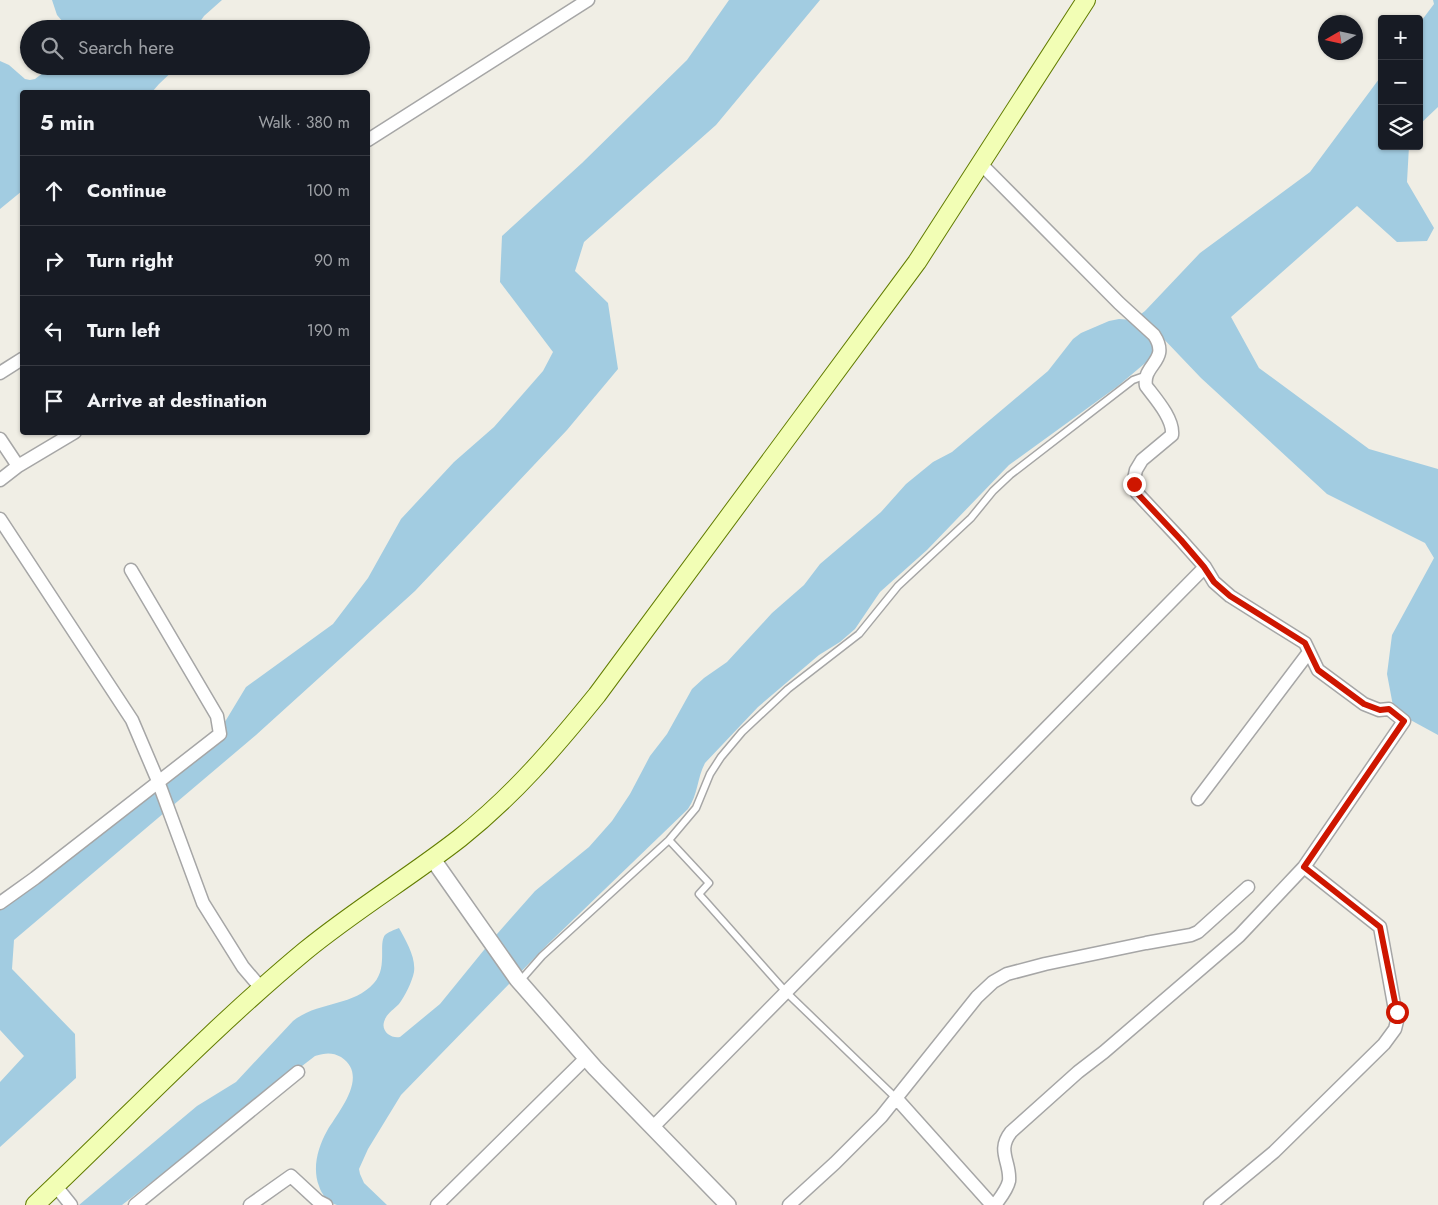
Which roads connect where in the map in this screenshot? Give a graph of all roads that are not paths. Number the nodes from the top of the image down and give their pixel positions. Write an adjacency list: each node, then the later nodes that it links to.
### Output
1 (588, 0): 3 (street)
2 (1086, 0): 4 (main road)
3 (370, 139)
4 (981, 164): 7 (street); 19 (main road)
5 (20, 360): 6 (street)
6 (0, 373)
7 (1147, 375): 13 (street); 18 (lane)
8 (70, 435): 10 (street)
9 (0, 439): 10 (street)
10 (18, 466): 11 (street)
11 (0, 480)
12 (0, 519): 16 (street)
13 (1204, 567): 15 (street); 25 (street)
14 (131, 570): 16 (street)
15 (1309, 652): 17 (street); 20 (street)
16 (158, 781): 22 (street); 24 (street)
17 (1198, 799)
18 (668, 840): 23 (lane); 25 (lane)
19 (432, 858): 23 (street); 24 (main road)
20 (1304, 867): 39 (street); 40 (street)
21 (1248, 886): 28 (street)
22 (0, 903)
23 (518, 980): 26 (street)
24 (261, 988): 30 (main road)
25 (786, 992): 28 (lane); 29 (street)
26 (586, 1058): 29 (street); 36 (street)
27 (298, 1072): 33 (street)
28 (897, 1099): 38 (street); 39 (street)
29 (653, 1127): 37 (street)
30 (55, 1185): 31 (main road); 32 (street)
31 (35, 1205)
32 (71, 1205)
33 (136, 1205)
34 (250, 1205): 35 (street)
35 (326, 1205)
36 (437, 1205)
37 (728, 1205)
38 (789, 1205)
39 (993, 1205)
40 (1210, 1205)

